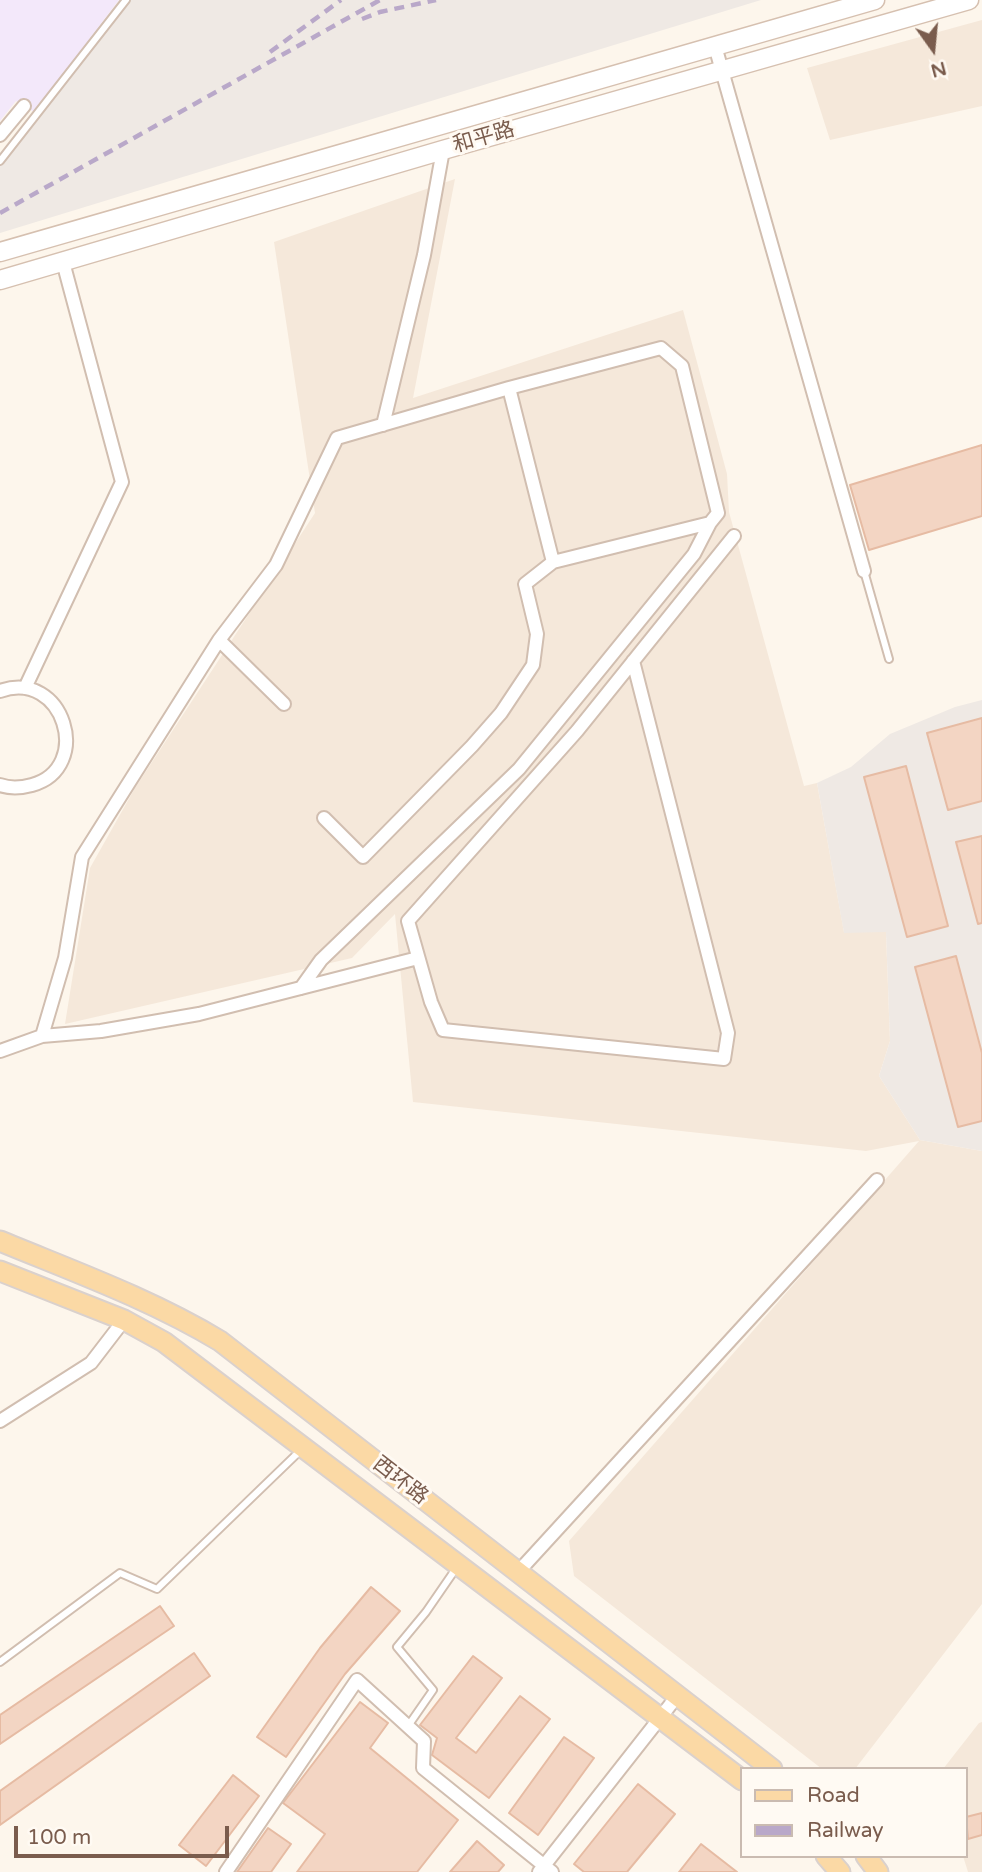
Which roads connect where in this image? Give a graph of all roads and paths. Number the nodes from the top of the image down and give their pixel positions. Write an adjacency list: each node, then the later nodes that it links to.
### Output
1 (126, 0): 9 (lane)
2 (875, 0): 4 (main road, 和平路)
3 (969, 0): 5 (main road, 和平路)
4 (715, 46): 5 (street); 10 (main road, 和平路)
5 (723, 70): 8 (main road, 和平路); 18 (street)
6 (24, 106): 7 (street)
7 (0, 135)
8 (443, 150): 11 (main road, 和平路); 14 (street)
9 (0, 161)
10 (0, 252)
11 (63, 262): 12 (main road, 和平路); 22 (street)
12 (0, 281)
13 (509, 388): 14 (street); 15 (street); 17 (street)
14 (383, 425): 19 (street)
15 (710, 523): 17 (street); 28 (street)
16 (734, 536): 21 (street)
17 (553, 562): 26 (street)
18 (864, 571): 20 (lane)
19 (219, 639): 24 (street); 29 (street)
20 (889, 659)
21 (633, 661): 27 (street); 27 (street)
22 (25, 688): 23 (street); 25 (street)
23 (0, 691)
24 (284, 704)
25 (0, 785)
26 (324, 818)
27 (418, 958): 28 (street)
28 (301, 988): 29 (street)
29 (42, 1036): 30 (street)
30 (0, 1051)
31 (877, 1180): 38 (street)
32 (0, 1241): 38 (main road, 西环路)
33 (0, 1271): 34 (main road, 西环路)
34 (124, 1320): 35 (street); 36 (main road, 西环路)
35 (3, 1418)
36 (305, 1447): 37 (main road, 西环路); 39 (lane)
37 (460, 1564): 41 (main road, 西环路); 42 (lane)
38 (519, 1571): 40 (main road, 西环路)
39 (0, 1662)
40 (678, 1695): 41 (street); 43 (main road, 西环路)
41 (662, 1718): 44 (main road, 西环路); 46 (street)
42 (408, 1726): 46 (street); 47 (street)
43 (769, 1767)
44 (740, 1778)
45 (828, 1858): 48 (main road)
46 (545, 1870)
47 (226, 1872)
48 (840, 1872)

